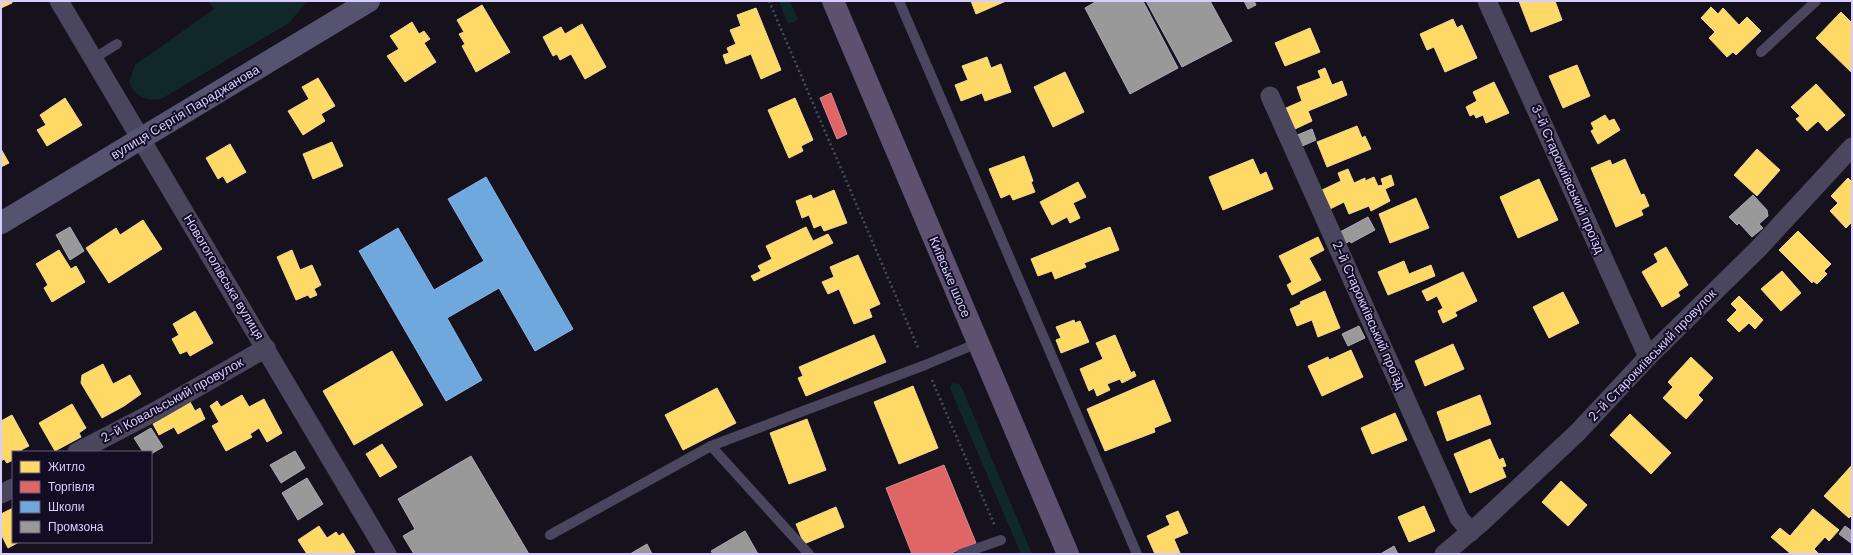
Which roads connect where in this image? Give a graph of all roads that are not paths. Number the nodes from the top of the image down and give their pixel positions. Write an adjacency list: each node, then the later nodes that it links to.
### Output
1 (59, 1): 9 (street, Новогоголівська вулиця)
2 (369, 1): 11 (main road, вулиця Сергія Параджанова)
3 (833, 1): 14 (main road, Київське шосе)
4 (899, 1): 28 (lane)
5 (1487, 1): 16 (street, 3-й Старокиївський проїзд)
6 (1816, 1): 8 (lane)
7 (117, 44): 9 (lane)
8 (1761, 52)
9 (93, 59): 11 (street, Новогоголівська вулиця)
10 (1270, 96): 21 (street, 2-й Старокиївський проїзд)
11 (141, 138): 13 (main road, вулиця Сергія Параджанова); 15 (street, Новогоголівська вулиця)
12 (1852, 147): 16 (street, 2-й Старокиївський провулок)
13 (1, 223)
14 (978, 343): 17 (lane); 27 (main road, Київське шосе)
15 (266, 348): 18 (street, 2-й Ковальський провулок); 24 (street, Новогоголівська вулиця)
16 (1648, 356): 21 (street, 2-й Старокиївський провулок)
17 (711, 446): 22 (lane); 25 (lane)
18 (79, 451)
19 (12, 488): 20 (street)
20 (1, 494)
21 (1471, 532): 29 (street, 2-й Старокиївський провулок)
22 (550, 535)
23 (1001, 540): 26 (lane)
24 (387, 554)
25 (809, 554)
26 (961, 554)
27 (1068, 554)
28 (1137, 554)
29 (1444, 554)

